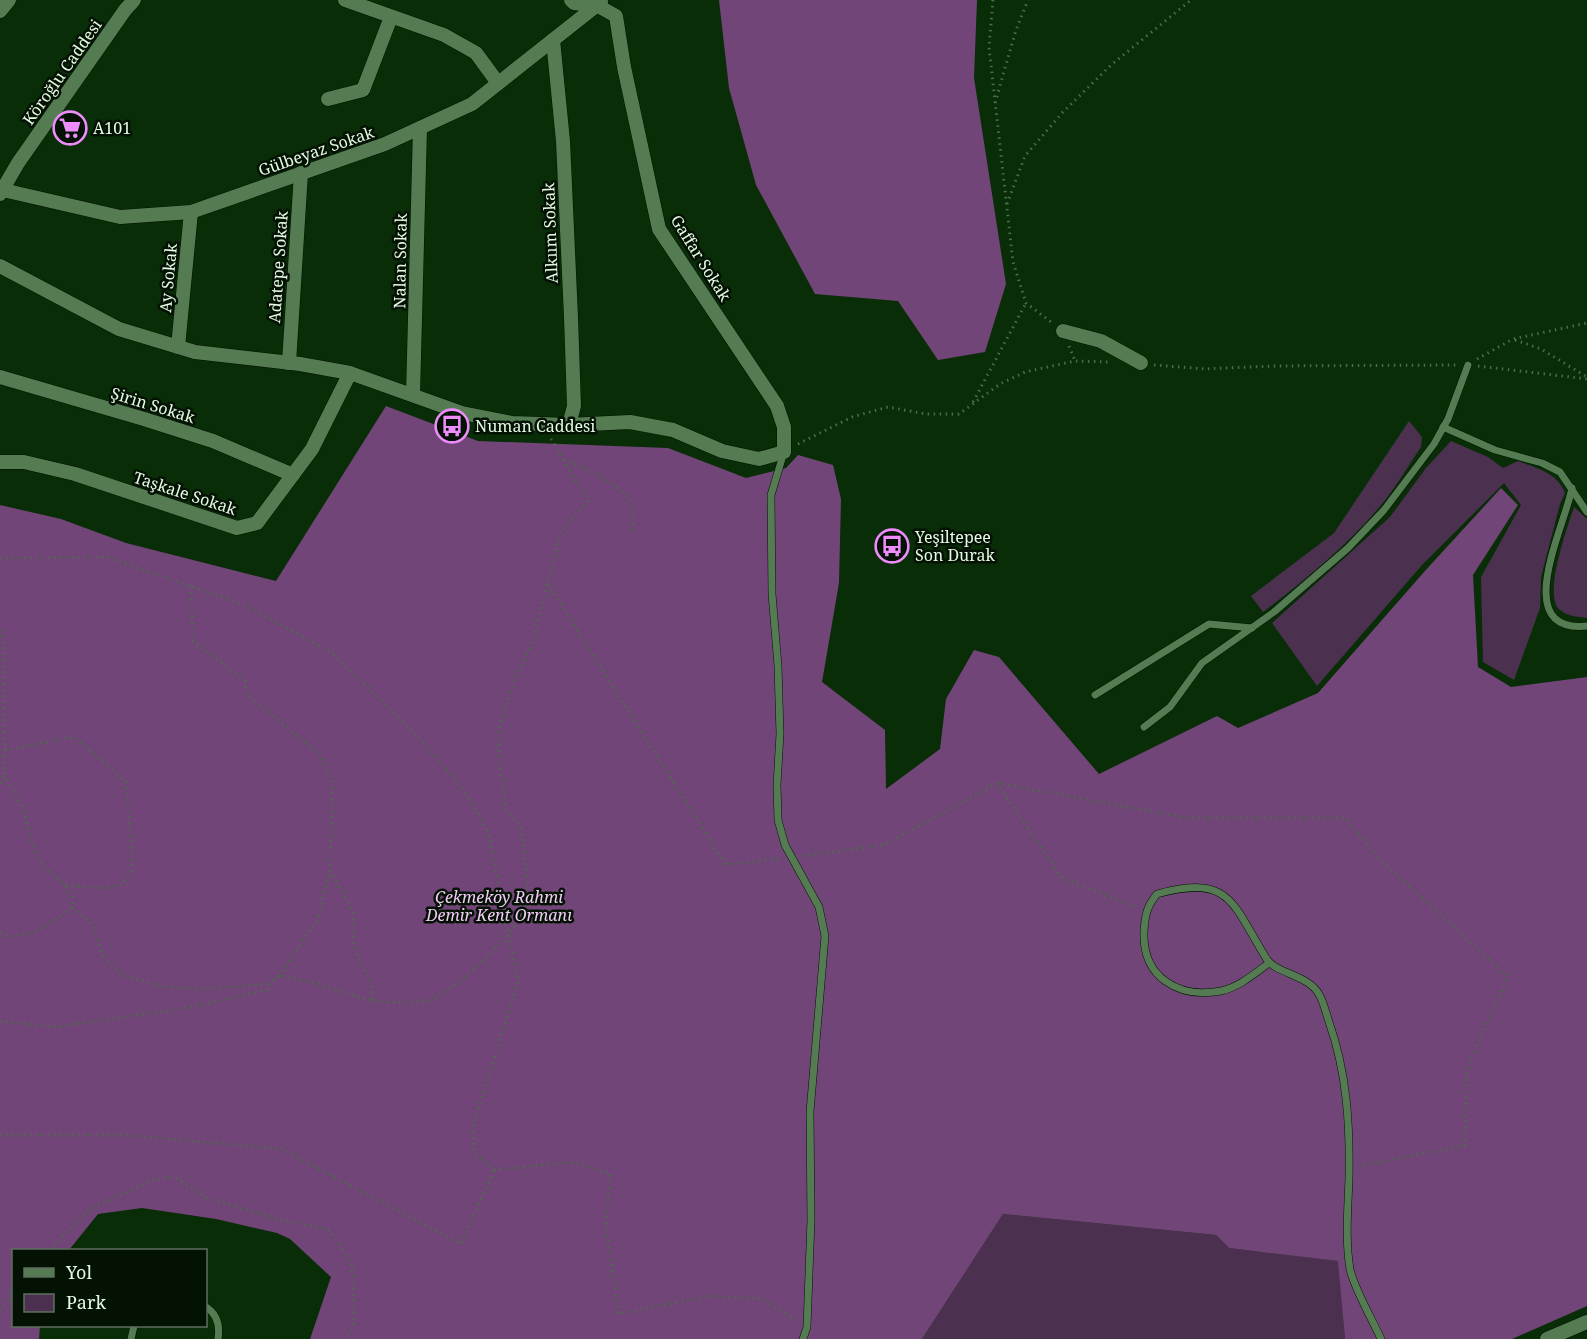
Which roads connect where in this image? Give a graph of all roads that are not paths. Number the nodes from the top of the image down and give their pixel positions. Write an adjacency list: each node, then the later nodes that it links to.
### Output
1 (9, 0): 6 (street)
2 (134, 0): 13 (street, Köroğlu Caddesi)
3 (345, 0): 7 (street)
4 (571, 0): 5 (street)
5 (600, 3): 8 (street, Gülbeyaz Sokak); 26 (street, Gaffar Sokak)
6 (0, 12)
7 (392, 17): 9 (street); 10 (street)
8 (554, 40): 9 (street, Gülbeyaz Sokak); 24 (street, Alkıım Sokak)
9 (498, 83): 11 (street, Gülbeyaz Sokak)
10 (328, 99)
11 (420, 128): 12 (street, Gülbeyaz Sokak); 23 (street, Nalan Sokak)
12 (301, 173): 14 (street, Gülbeyaz Sokak); 18 (street, Adatepe Sokak)
13 (1, 192): 14 (street, Gülbeyaz Sokak)
14 (190, 212): 17 (street, Ay Sokak)
15 (0, 266): 17 (street)
16 (1063, 331): 19 (street)
17 (178, 347): 18 (street)
18 (289, 363): 21 (street)
19 (1141, 363)
20 (1468, 365): 25 (lane)
21 (350, 373): 23 (street); 28 (street, Taşkale Sokak)
22 (0, 377): 28 (street, Şirin Sokak)
23 (413, 395): 24 (street)
24 (569, 425): 26 (street)
25 (1443, 427): 29 (lane); 32 (lane)
26 (784, 452): 39 (lane)
27 (0, 462): 28 (street, Taşkale Sokak)
28 (292, 475)
29 (1572, 488): 30 (lane); 31 (lane)
30 (1587, 512)
31 (1587, 626)
32 (1252, 628): 33 (lane); 34 (lane)
33 (1095, 695)
34 (1144, 727)
35 (1269, 963): 35 (lane); 40 (lane)
36 (207, 1308): 38 (lane)
37 (1587, 1322): 41 (street)
38 (218, 1339)
39 (803, 1339)
40 (1381, 1339)
41 (1547, 1339)

